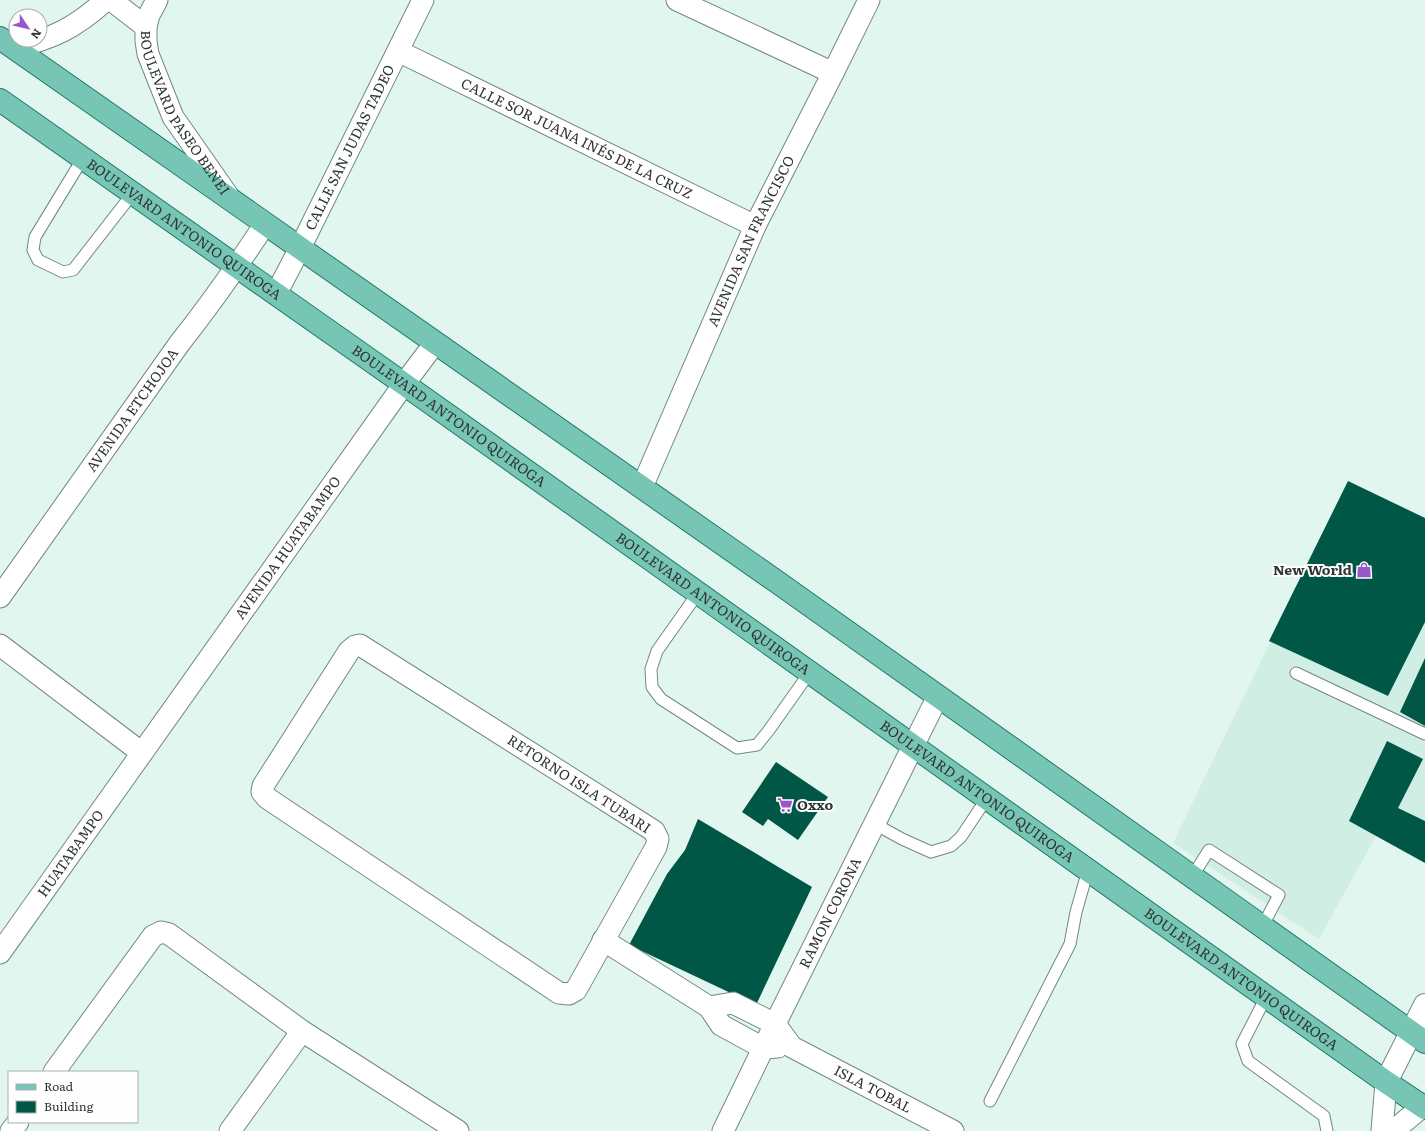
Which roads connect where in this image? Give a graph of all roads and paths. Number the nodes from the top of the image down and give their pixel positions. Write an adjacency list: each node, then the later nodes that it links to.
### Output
1 (106, 0): 8 (street)
2 (111, 0): 7 (street)
3 (157, 0): 7 (street, BOULEVARD PASEO BENEI)
4 (423, 0): 9 (street, CALLE SAN JUDAS TADEO)
5 (677, 0): 10 (street)
6 (869, 0): 10 (street, AVENIDA SAN FRANCISCO)
7 (146, 27): 14 (street, BOULEVARD PASEO BENEI)
8 (7, 43): 14 (main road)
9 (398, 51): 16 (street, CALLE SOR JUANA INÉS DE LA CRUZ); 17 (street, CALLE SAN JUDAS TADEO)
10 (833, 73): 16 (street, AVENIDA SAN FRANCISCO)
11 (0, 100): 12 (main road, BOULEVARD ANTONIO QUIROGA)
12 (83, 158): 13 (main road, BOULEVARD ANTONIO QUIROGA); 13 (lane)
13 (133, 194): 18 (main road, BOULEVARD ANTONIO QUIROGA)
14 (231, 200): 15 (main road)
15 (265, 224): 17 (main road); 18 (street, AVENIDA ETCHOJOA)
16 (755, 226): 22 (street, AVENIDA SAN FRANCISCO)
17 (300, 248): 19 (street, CALLE SAN JUDAS TADEO); 20 (main road)
18 (237, 267): 19 (main road, BOULEVARD ANTONIO QUIROGA); 24 (street, AVENIDA ETCHOJOA)
19 (276, 294): 21 (main road, BOULEVARD ANTONIO QUIROGA)
20 (435, 343): 21 (street, AVENIDA HUATABAMPO); 22 (main road)
21 (404, 384): 23 (main road, BOULEVARD ANTONIO QUIROGA); 31 (street, AVENIDA HUATABAMPO)
22 (642, 487): 28 (main road)
23 (698, 593): 26 (main road, BOULEVARD ANTONIO QUIROGA); 26 (lane)
24 (0, 597)
25 (0, 645): 31 (street)
26 (810, 672): 30 (main road, BOULEVARD ANTONIO QUIROGA)
27 (1296, 673): 29 (lane)
28 (938, 696): 30 (street, RAMON CORONA); 35 (main road)
29 (1425, 734)
30 (913, 745): 32 (main road, BOULEVARD ANTONIO QUIROGA); 33 (street, RAMON CORONA)
31 (142, 753): 38 (street, HUATABAMPO)
32 (987, 798): 33 (lane); 34 (main road, BOULEVARD ANTONIO QUIROGA)
33 (875, 824): 42 (street, RAMON CORONA)
34 (1088, 870): 39 (main road, BOULEVARD ANTONIO QUIROGA); 49 (lane)
35 (1192, 877): 36 (main road); 36 (lane)
36 (1262, 927): 44 (main road)
37 (603, 940): 37 (street, RETORNO ISLA TUBARI); 41 (street)
38 (0, 953)
39 (1266, 997): 48 (main road, BOULEVARD ANTONIO QUIROGA); 55 (lane)
40 (1425, 1005): 44 (street)
41 (709, 1007): 42 (street, ISLA TOBAL); 46 (street)
42 (774, 1024): 45 (street, ISLA TOBAL); 46 (street, RAMON CORONA)
43 (302, 1031): 47 (street); 51 (street); 52 (street)
44 (1418, 1037): 48 (street)
45 (792, 1047): 46 (street, ISLA TOBAL); 54 (street, ISLA TOBAL)
46 (763, 1048): 53 (street, RAMON CORONA)
47 (55, 1071)
48 (1386, 1082): 50 (main road, BOULEVARD ANTONIO QUIROGA); 56 (street)
49 (990, 1100)
50 (1424, 1105): 57 (street)
51 (230, 1131)
52 (458, 1131)
53 (723, 1131)
54 (953, 1131)
55 (1327, 1131)
56 (1382, 1131)
57 (1392, 1131)

